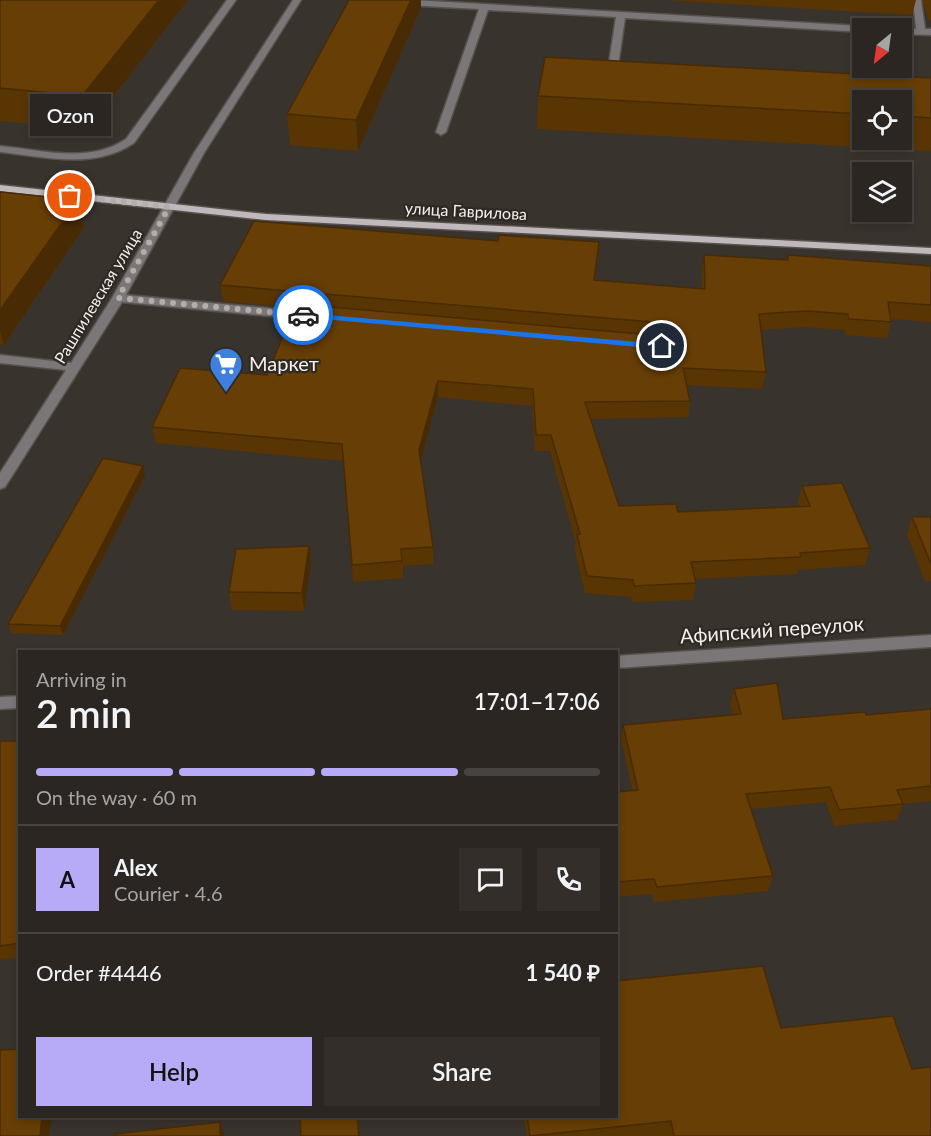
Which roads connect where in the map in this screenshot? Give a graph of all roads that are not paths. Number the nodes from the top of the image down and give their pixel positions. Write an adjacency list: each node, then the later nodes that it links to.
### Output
1 (232, 0): 11 (street)
2 (297, 0): 15 (street, Рашпилевская улица)
3 (368, 0): 5 (street)
4 (917, 0): 8 (street)
5 (484, 8): 6 (street); 10 (street)
6 (621, 15): 7 (street); 9 (street)
7 (852, 28)
8 (926, 32)
9 (636, 70)
10 (441, 132)
11 (0, 149)
12 (0, 188): 13 (main road, улица Гаврилова)
13 (13, 189): 14 (street); 15 (main road, улица Гаврилова)
14 (0, 204)
15 (169, 207): 16 (main road, улица Гаврилова); 17 (street, Рашпилевская улица)
16 (931, 250)
17 (118, 298): 18 (street); 20 (street, Рашпилевская улица)
18 (321, 316)
19 (0, 359): 20 (street)
20 (76, 367): 21 (street, Рашпилевская улица)
21 (0, 484)
22 (931, 641): 23 (street, Афипский переулок)
23 (618, 662)
24 (18, 702): 25 (street)
25 (0, 703)

